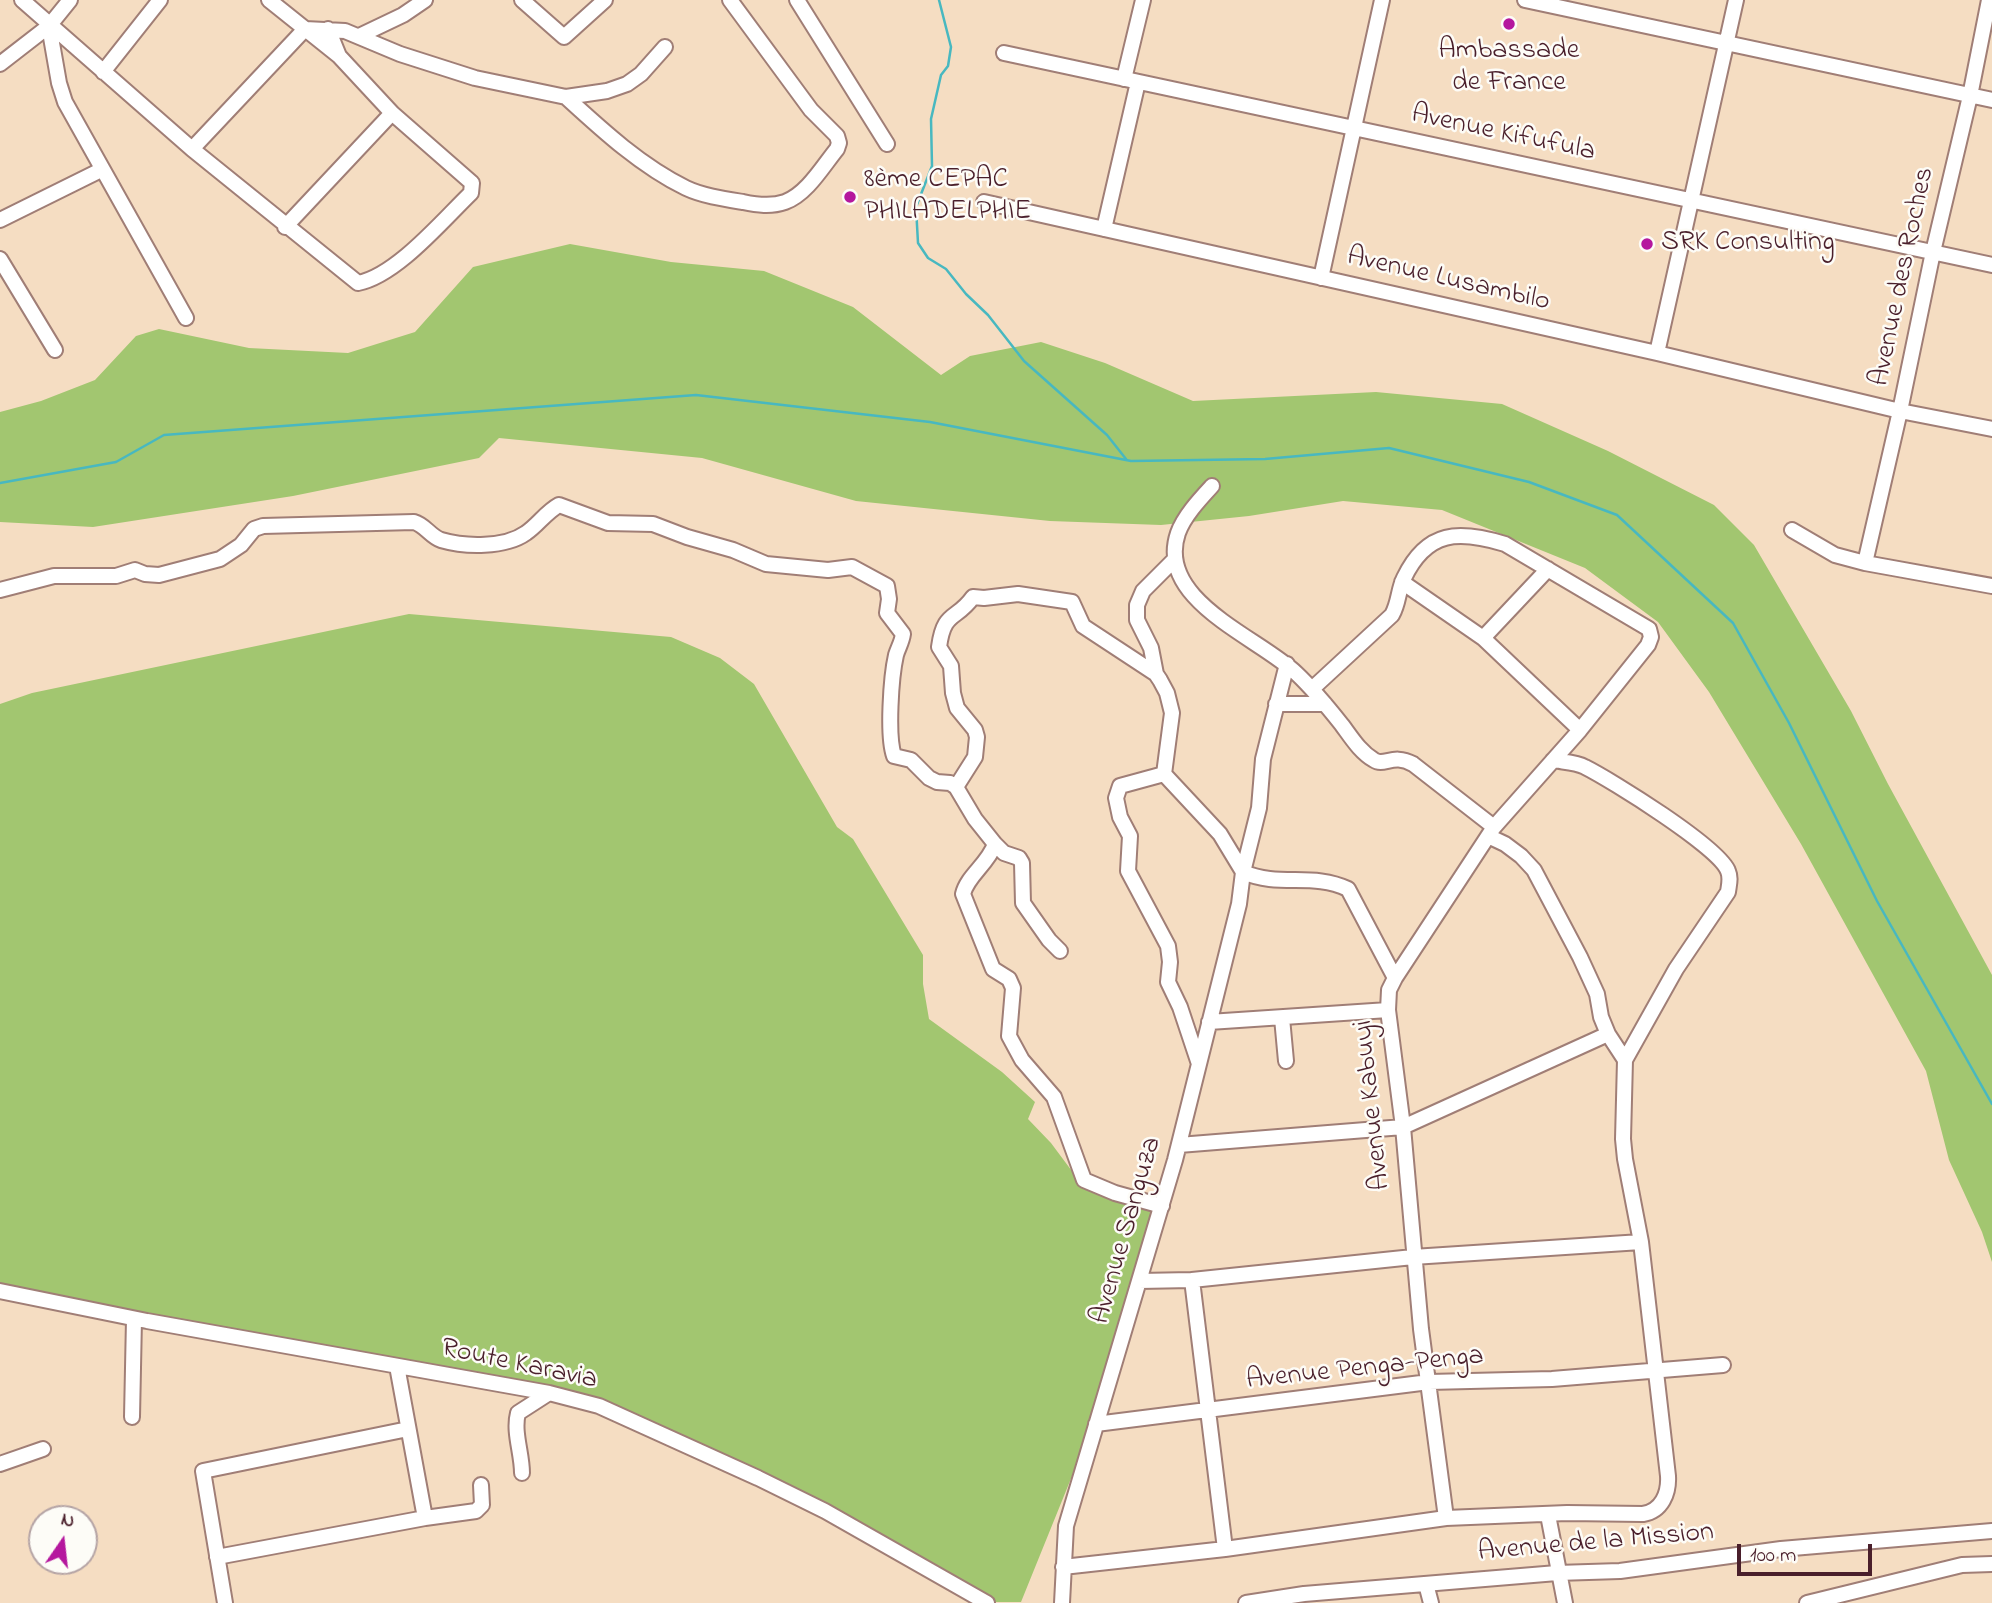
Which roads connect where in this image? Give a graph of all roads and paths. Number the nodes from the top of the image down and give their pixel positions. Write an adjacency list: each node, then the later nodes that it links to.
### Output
1 (22, 0): 15 (street)
2 (70, 0): 15 (street)
3 (160, 0): 24 (street)
4 (270, 0): 16 (street)
5 (425, 0): 18 (street)
6 (522, 0): 7 (street)
7 (605, 0)
8 (730, 0): 27 (street)
9 (797, 0): 31 (street)
10 (1143, 0): 25 (street)
11 (1382, 0): 30 (street)
12 (1525, 0): 19 (street)
13 (1736, 0): 19 (street)
14 (1989, 0): 26 (street, Avenue des Roches)
15 (50, 26): 23 (street); 24 (street); 33 (street)
16 (305, 29): 17 (street); 22 (street); 32 (street)
17 (328, 29): 18 (street); 22 (street)
18 (359, 36): 27 (street)
19 (1727, 44): 26 (street); 34 (street)
20 (665, 47): 27 (street)
21 (1004, 53): 25 (street, Avenue Kifufula)
22 (339, 56): 29 (street)
23 (0, 64)
24 (103, 72): 32 (street)
25 (1131, 80): 30 (street, Avenue Kifufula); 38 (street)
26 (1970, 96): 28 (street); 39 (street, Avenue des Roches)
27 (566, 97)
28 (1992, 100)
29 (392, 113): 37 (street); 37 (street)
30 (1354, 128): 34 (street, Avenue Kifufula); 42 (street)
31 (887, 144)
32 (192, 149): 37 (street)
33 (102, 170): 36 (street); 43 (street)
34 (1693, 200): 39 (street, Avenue Kifufula); 45 (street)
35 (984, 202): 38 (street, Avenue Lusambilo)
36 (0, 220)
37 (285, 227)
38 (1104, 229): 42 (street, Avenue Lusambilo)
39 (1933, 252): 41 (street, Avenue Kifufula); 46 (street, Avenue des Roches)
40 (0, 259): 44 (street)
41 (1992, 265)
42 (1321, 278): 45 (street, Avenue Lusambilo)
43 (186, 318)
44 (55, 350)
45 (1657, 354): 46 (street, Avenue Lusambilo)
46 (1900, 411): 47 (street, Avenue Lusambilo); 51 (street, Avenue des Roches)
47 (1992, 429)
48 (1212, 486): 50 (street)
49 (1791, 530): 51 (street)
50 (1174, 560): 57 (street); 58 (street)
51 (1865, 564): 54 (street)
52 (1548, 569): 53 (street); 56 (street); 62 (street, Avenue Kabuyi)
53 (1402, 582): 56 (street); 59 (street)
54 (1992, 586)
55 (0, 590): 65 (street)
56 (1483, 638): 62 (street)
57 (1287, 664): 59 (street); 60 (street, Avenue Sanguza)
58 (1156, 674): 64 (street); 65 (street)
59 (1313, 688): 61 (street)
60 (1276, 704): 61 (street); 68 (street, Avenue Sanguza)
61 (1325, 704): 66 (street)
62 (1580, 730): 63 (street, Avenue Kabuyi)
63 (1553, 760): 66 (street, Avenue Kabuyi); 75 (street)
64 (1164, 774): 68 (street); 77 (street)
65 (956, 787): 67 (street)
66 (1491, 832): 70 (street, Avenue Kabuyi); 74 (street)
67 (995, 844): 69 (street); 80 (street)
68 (1243, 872): 70 (street); 73 (street, Avenue Sanguza)
69 (1060, 951)
70 (1395, 978): 71 (street, Avenue Kabuyi)
71 (1388, 1010): 72 (street); 78 (street, Avenue Kabuyi)
72 (1282, 1018): 73 (street); 76 (street)
73 (1209, 1022): 77 (street, Avenue Sanguza)
74 (1608, 1034): 75 (street); 78 (street)
75 (1625, 1060): 81 (street)
76 (1286, 1061)
77 (1199, 1064): 79 (street, Avenue Sanguza)
78 (1403, 1127): 79 (street); 82 (street, Avenue Kabuyi)
79 (1179, 1145): 80 (street, Avenue Sanguza)
80 (1162, 1206): 84 (street, Avenue Sanguza)
81 (1641, 1242): 82 (street); 89 (street)
82 (1413, 1257): 83 (street); 90 (street, Avenue Kabuyi)
83 (1192, 1280): 84 (street); 92 (street)
84 (1139, 1281): 94 (street, Avenue Sanguza)
85 (0, 1291): 86 (street, Route Karavia)
86 (134, 1319): 88 (street, Route Karavia); 93 (street)
87 (1723, 1365): 89 (street, Avenue Penga-Penga)
88 (397, 1366): 91 (street, Route Karavia); 95 (street)
89 (1655, 1372): 90 (street, Avenue Penga-Penga); 100 (street)
90 (1429, 1382): 92 (street, Avenue Penga-Penga); 102 (street, Avenue Kabuyi)
91 (549, 1394): 98 (street); 112 (street, Route Karavia)
92 (1207, 1412): 94 (street, Avenue Penga-Penga); 104 (street)
93 (132, 1417)
94 (1096, 1424): 107 (street, Avenue Sanguza)
95 (408, 1429): 101 (street); 105 (street)
96 (43, 1449): 97 (street)
97 (0, 1464)
98 (522, 1473)
99 (481, 1485): 101 (street)
100 (1548, 1515): 102 (street); 108 (street)
101 (425, 1518): 105 (street)
102 (1446, 1518): 104 (street)
103 (1992, 1531): 108 (street, Avenue de la Mission)
104 (1225, 1549): 107 (street)
105 (217, 1557): 111 (street)
106 (1992, 1564): 117 (street)
107 (1063, 1567): 113 (street, Avenue Sanguza)
108 (1558, 1573): 109 (street, Avenue de la Mission); 116 (street)
109 (1426, 1584): 110 (street, Avenue de la Mission); 115 (street)
110 (1305, 1598): 114 (street, Avenue de la Mission)
111 (225, 1603)
112 (988, 1603)
113 (1062, 1603)
114 (1246, 1603)
115 (1432, 1603)
116 (1565, 1603)
117 (1807, 1603)

